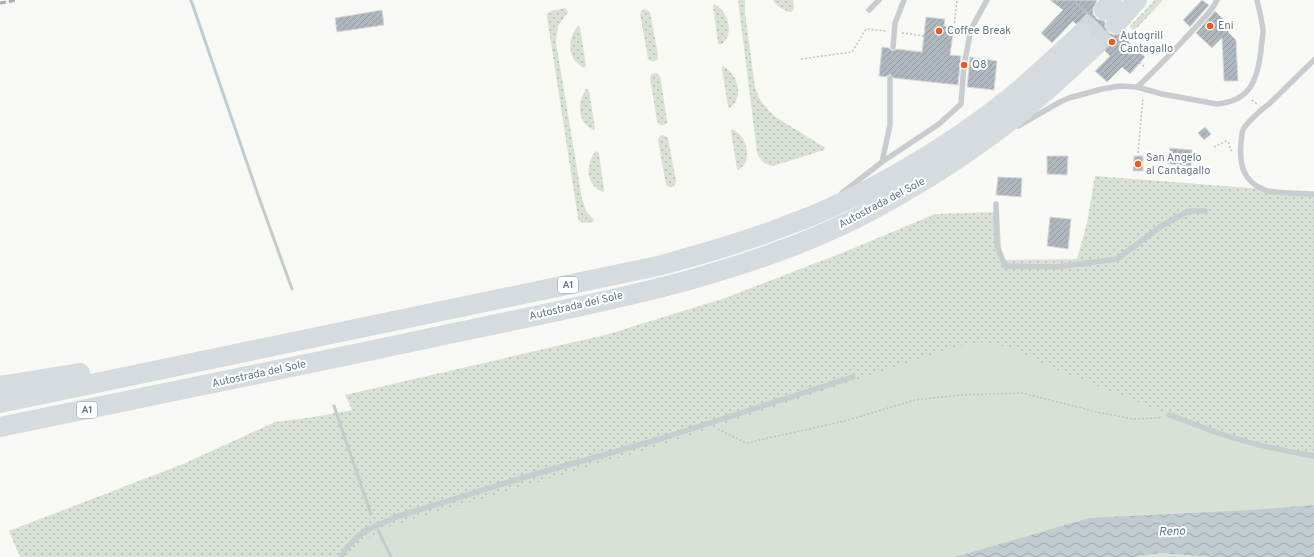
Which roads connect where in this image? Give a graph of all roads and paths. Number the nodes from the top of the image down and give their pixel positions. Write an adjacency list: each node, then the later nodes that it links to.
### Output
1 (879, 0): 9 (lane)
2 (904, 0): 13 (lane)
3 (956, 0): 12 (path)
4 (988, 0): 28 (lane)
5 (1073, 0): 10 (path)
6 (1137, 0): 11 (highway)
7 (1217, 0): 21 (lane)
8 (1257, 0): 22 (lane)
9 (869, 10)
10 (1083, 10)
11 (1111, 11)
12 (954, 27)
13 (894, 32): 14 (path); 16 (lane); 17 (path)
14 (924, 36)
15 (1119, 44): 19 (path)
16 (893, 47)
17 (801, 59)
18 (1314, 60): 27 (lane)
19 (1140, 63)
20 (890, 78): 28 (lane)
21 (1137, 87): 22 (lane); 23 (lane)
22 (1144, 89): 26 (path)
23 (1014, 128)
24 (1001, 136): 29 (lane)
25 (1214, 147): 27 (path)
26 (1138, 153)
27 (1241, 154): 30 (lane)
28 (882, 162): 33 (lane)
29 (942, 170): 33 (highway, Autostrada del Sole / A1); 37 (highway, Autostrada del Sole / A1)
30 (1314, 194)
31 (996, 204): 32 (lane)
32 (1205, 211)
33 (811, 216): 34 (highway, Autostrada del Sole / A1)
34 (199, 361): 36 (highway); 38 (highway, Autostrada del Sole / A1)
35 (853, 377): 40 (lane)
36 (0, 386)
37 (174, 392): 41 (highway, Autostrada del Sole / A1); 42 (highway)
38 (0, 403)
39 (1169, 415): 40 (path); 43 (lane)
40 (707, 424): 44 (lane)
41 (0, 427)
42 (0, 439)
43 (1314, 456)
44 (341, 557)

